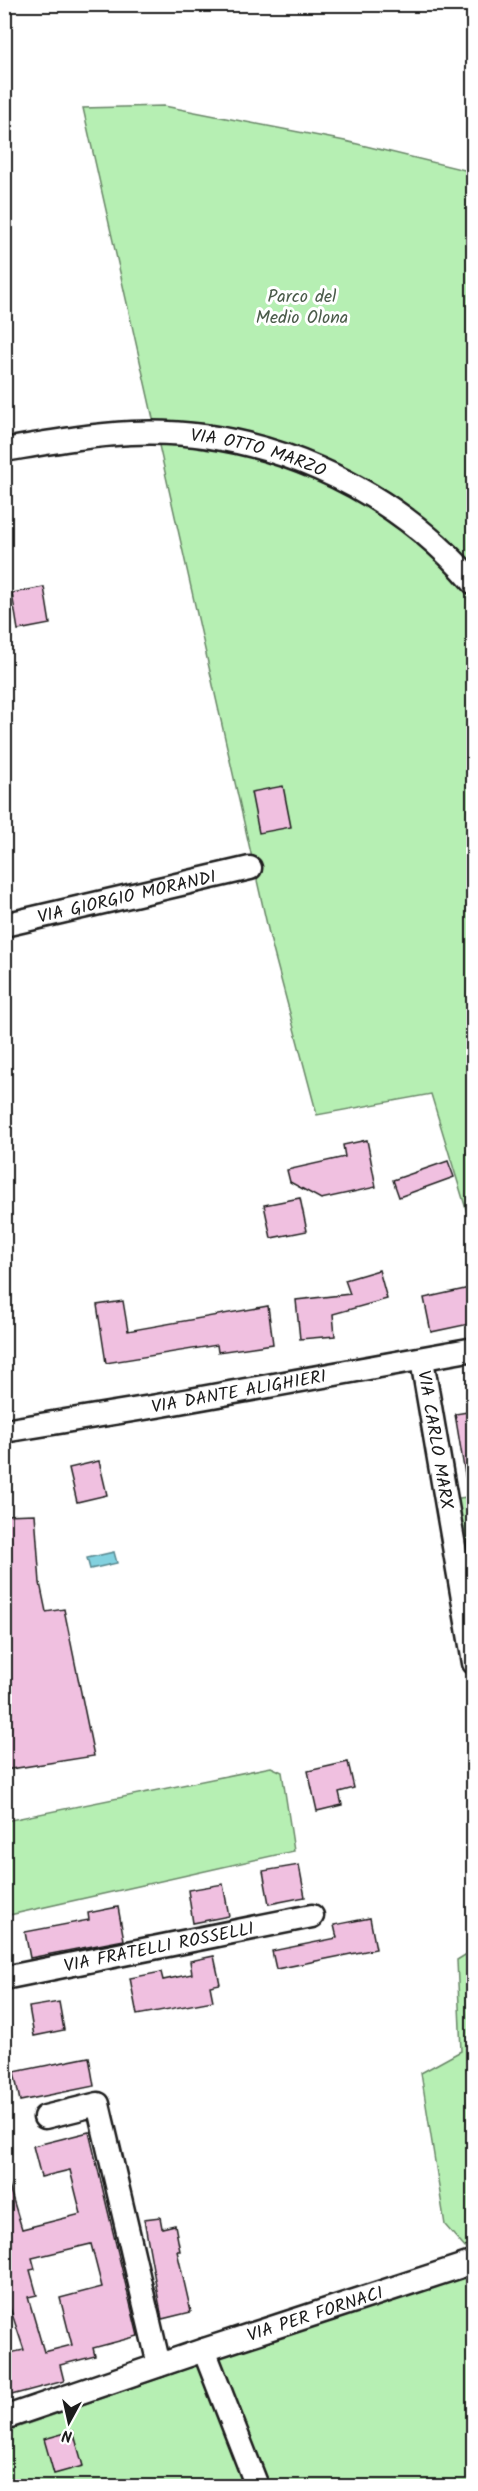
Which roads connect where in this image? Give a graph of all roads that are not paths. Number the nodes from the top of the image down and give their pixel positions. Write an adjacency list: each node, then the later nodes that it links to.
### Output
1 (4, 450): 2 (street, VIA OTTO MARZO)
2 (474, 583)
3 (250, 868): 4 (street, VIA GIORGIO MORANDI)
4 (4, 925)
5 (474, 1349): 6 (street, VIA DANTE ALIGHIERI)
6 (422, 1360): 7 (street, VIA DANTE ALIGHIERI); 8 (street, VIA CARLO MARX)
7 (4, 1431)
8 (474, 1663)
9 (312, 1916): 10 (street, VIA FRATELLI ROSSELLI)
10 (4, 1978)
11 (45, 2116): 14 (street)
12 (474, 2262): 13 (street, VIA PER FORNACI)
13 (204, 2350): 14 (street, VIA PER FORNACI); 16 (street)
14 (159, 2365): 15 (street, VIA PER FORNACI)
15 (4, 2418)
16 (257, 2487)

